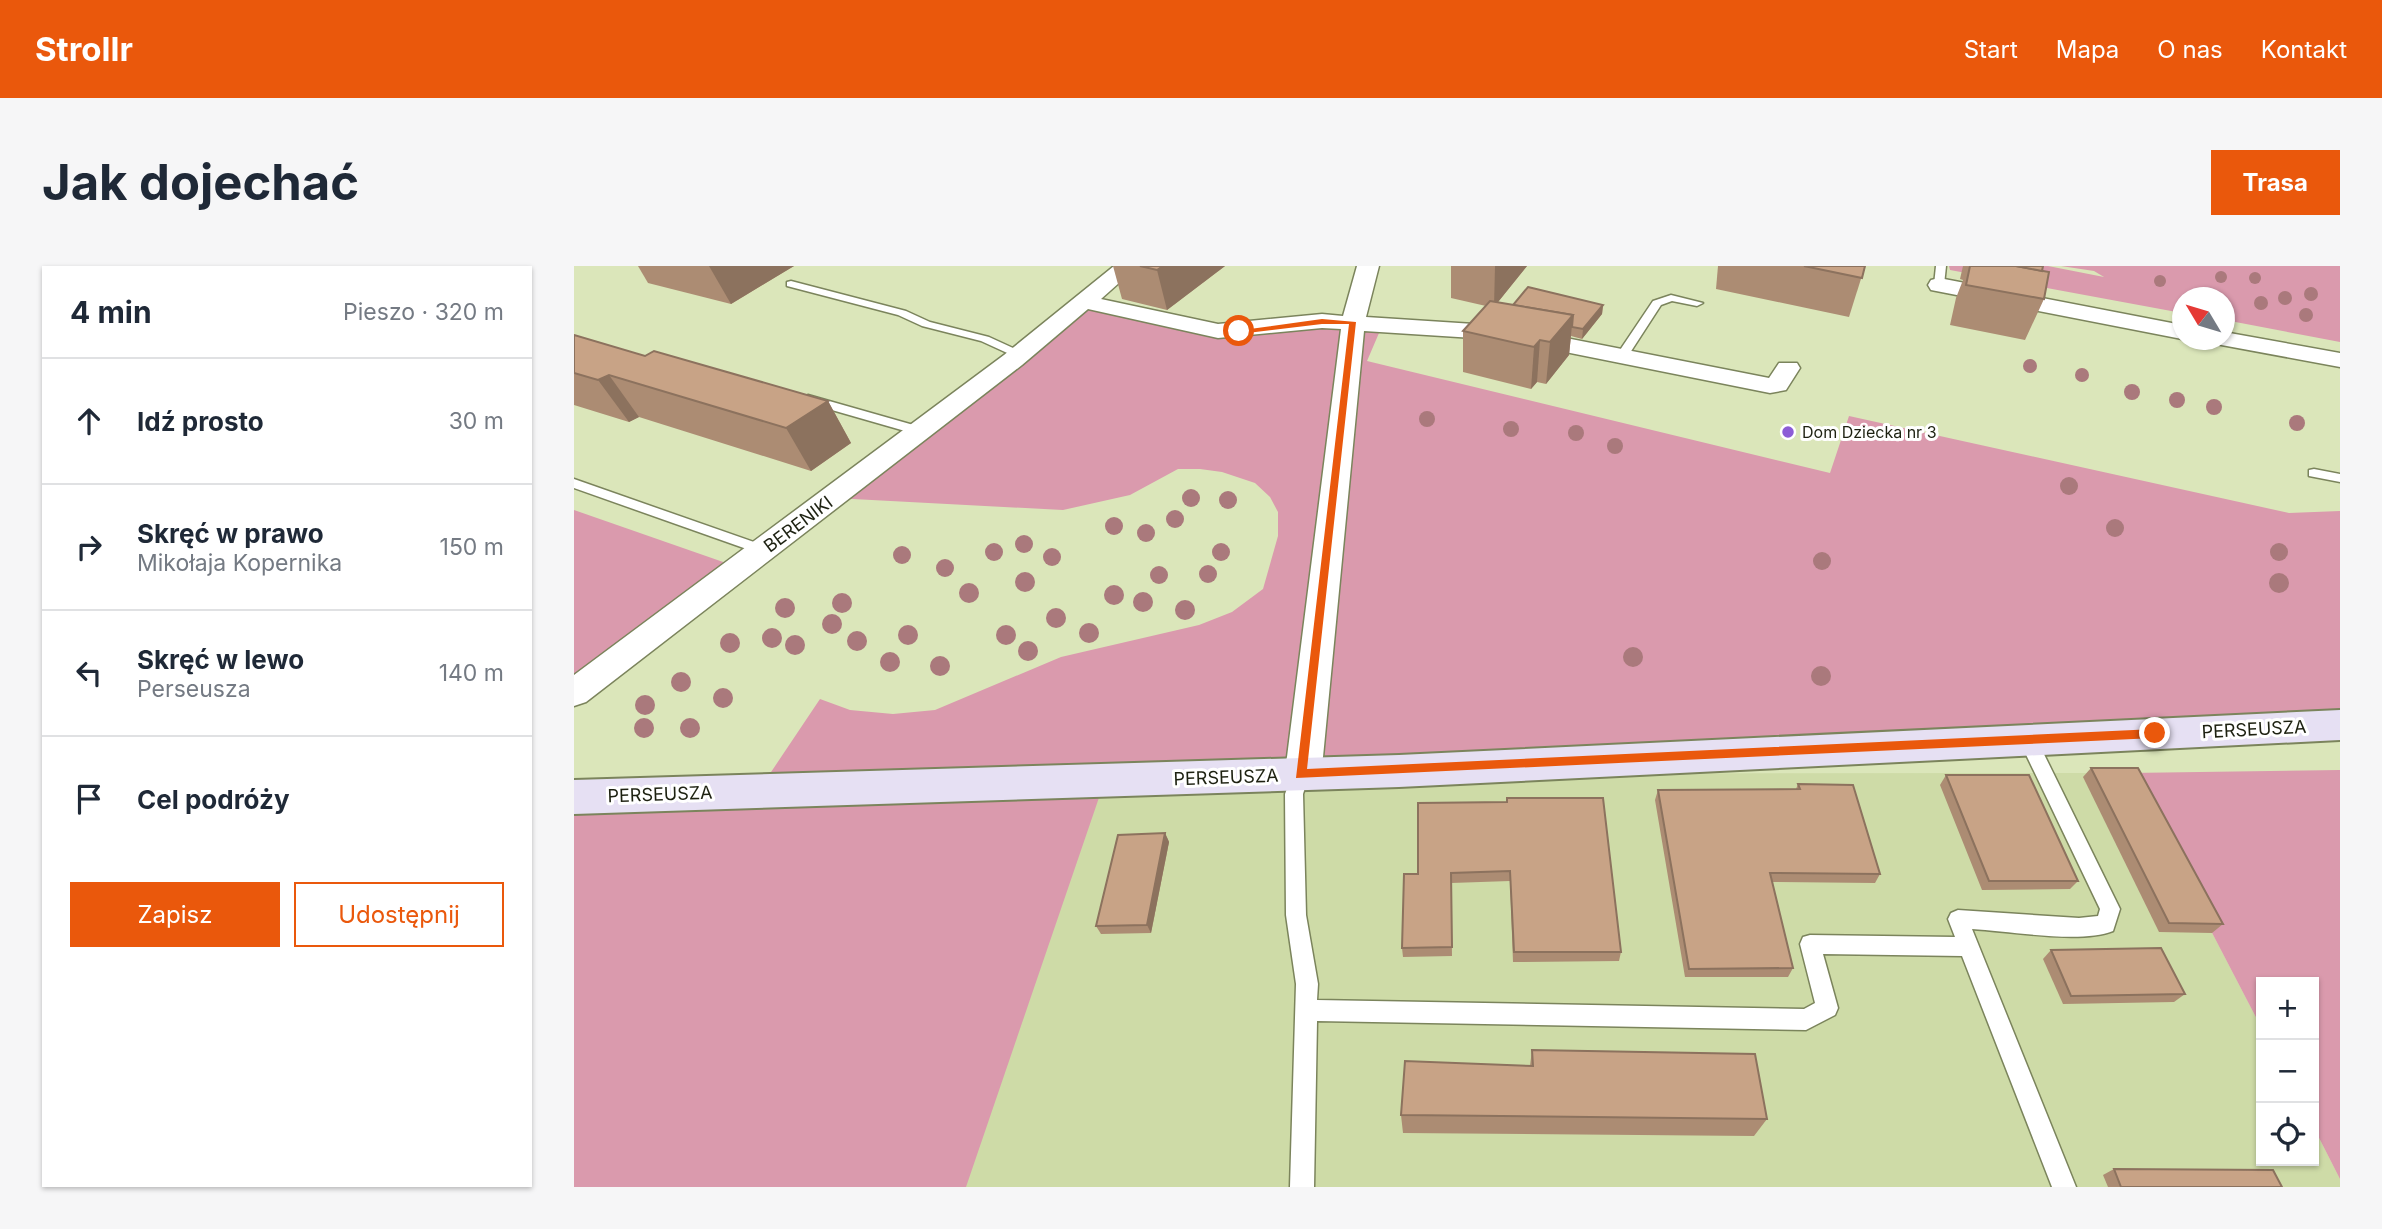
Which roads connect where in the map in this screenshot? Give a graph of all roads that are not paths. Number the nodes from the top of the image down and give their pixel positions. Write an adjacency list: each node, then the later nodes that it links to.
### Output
1 (1089, 266): 3 (street)
2 (1368, 266): 8 (street)
3 (1125, 268): 6 (street, BERENIKI)
4 (1940, 275): 9 (street)
5 (791, 284): 11 (lane)
6 (1086, 302): 8 (street); 11 (street, BERENIKI)
7 (1697, 303): 12 (lane)
8 (1353, 322): 12 (street); 24 (street)
9 (2172, 330)
10 (2235, 341): 13 (street)
11 (1020, 354): 16 (street, BERENIKI)
12 (1622, 356): 14 (street)
13 (2340, 360)
14 (1788, 368)
15 (791, 394): 16 (lane)
16 (919, 431): 20 (street, BERENIKI)
17 (2314, 473): 18 (lane)
18 (2340, 478)
19 (574, 483): 20 (lane)
20 (763, 550): 21 (street, BERENIKI)
21 (574, 692)
22 (2340, 725): 23 (street, PERSEUSZA)
23 (2028, 740): 24 (street, PERSEUSZA); 26 (lane)
24 (1300, 775): 25 (street, PERSEUSZA); 27 (lane)
25 (574, 797)
26 (1969, 947): 27 (lane); 29 (lane)
27 (1306, 1010): 28 (lane)
28 (1302, 1187)
29 (2064, 1187)

